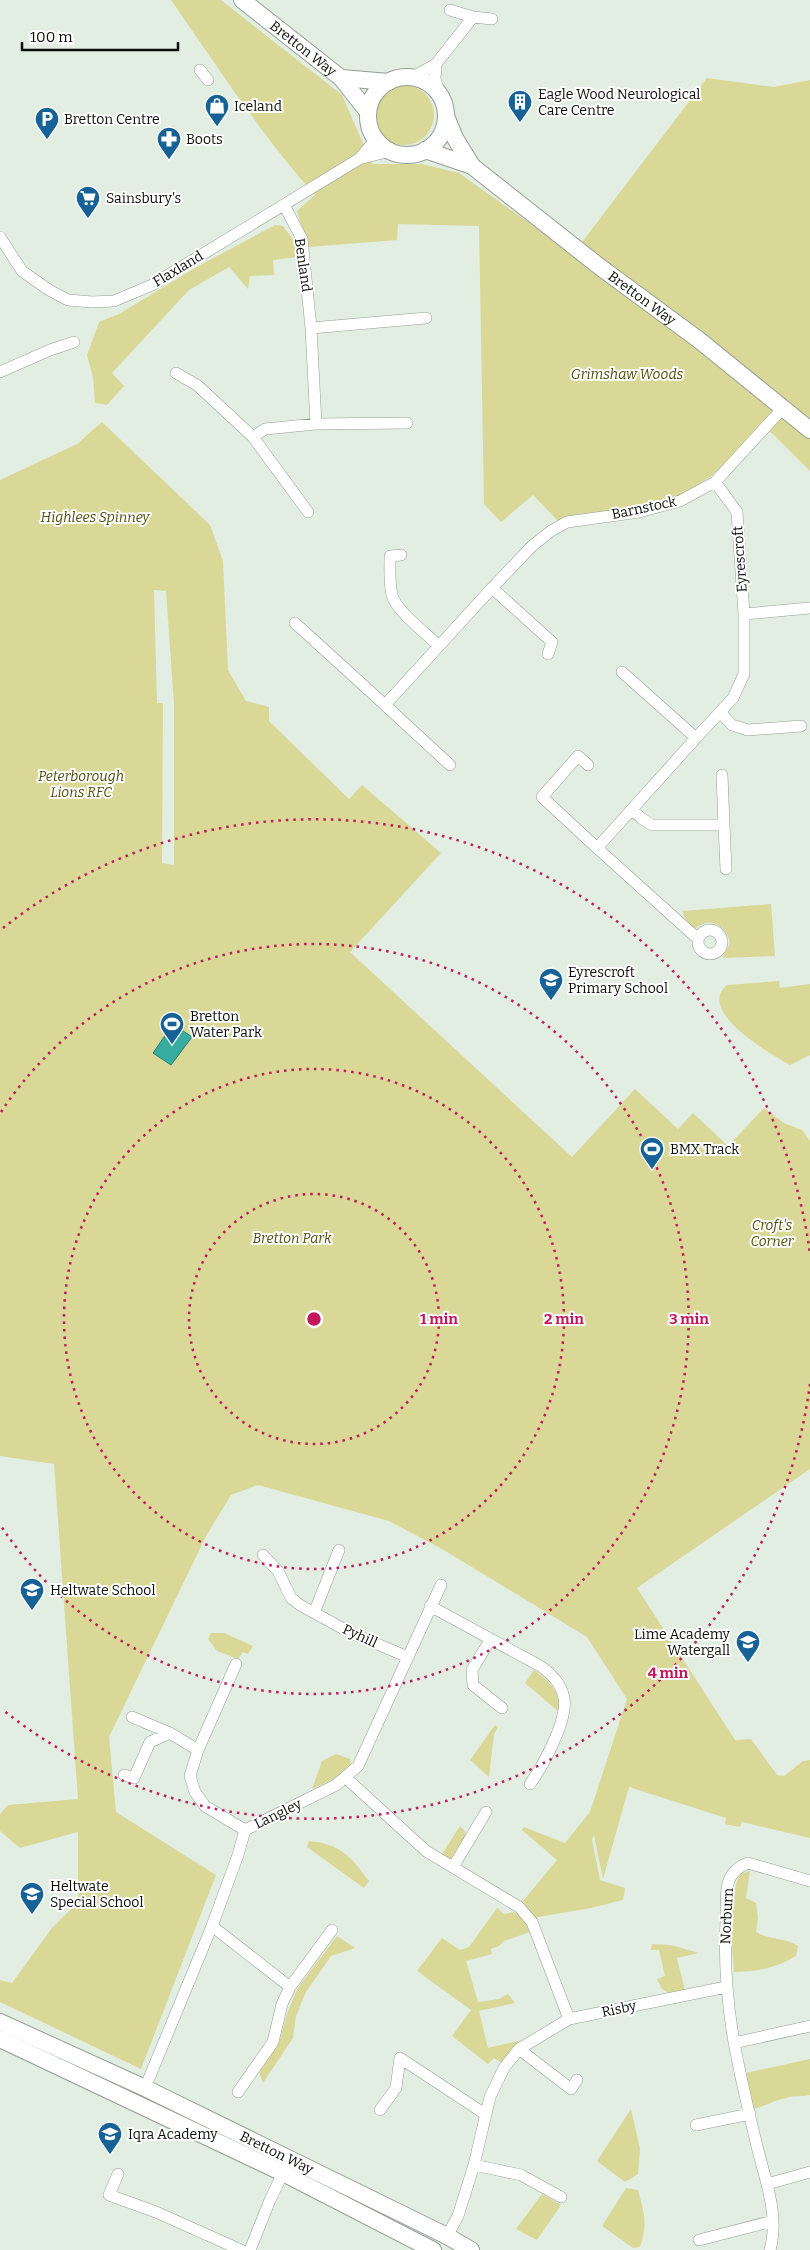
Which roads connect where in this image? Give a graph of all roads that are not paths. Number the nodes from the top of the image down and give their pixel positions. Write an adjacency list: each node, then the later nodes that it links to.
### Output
1 (242, 0): 7 (street, Bretton Way)
2 (450, 10): 3 (street)
3 (473, 17): 4 (street); 5 (street)
4 (492, 19)
5 (436, 64): 8 (street); 11 (street)
6 (200, 70): 9 (street)
7 (341, 78): 10 (street, Bretton Way); 12 (street, Bretton Way)
8 (413, 78): 10 (street); 11 (street)
9 (208, 80)
10 (388, 82): 12 (street)
11 (441, 98): 13 (street)
12 (368, 112): 14 (street)
13 (446, 116): 15 (street); 18 (street, Bretton Way)
14 (376, 139): 16 (street); 17 (street, Flaxland)
15 (425, 150): 16 (street); 18 (street, Bretton Way)
16 (390, 151): 17 (street, Flaxland)
17 (359, 159): 19 (street, Flaxland)
18 (472, 166): 26 (street, Bretton Way)
19 (284, 204): 20 (street, Flaxland); 22 (street, Benland)
20 (0, 237)
21 (426, 318): 22 (street)
22 (311, 328): 28 (street, Benland)
23 (74, 342): 24 (street)
24 (0, 372)
25 (176, 373): 30 (street)
26 (784, 407): 29 (street, Bretton Way); 31 (street, Barnstock)
27 (407, 423): 28 (street)
28 (316, 424): 30 (street)
29 (810, 430)
30 (253, 437): 32 (street)
31 (715, 482): 34 (street, Barnstock); 36 (street, Eyrescroft)
32 (308, 512)
33 (401, 555): 38 (street)
34 (492, 588): 38 (street, Barnstock); 39 (street)
35 (810, 608): 36 (street)
36 (744, 614): 42 (street, Eyrescroft)
37 (295, 623): 41 (street)
38 (440, 646): 41 (street, Barnstock)
39 (548, 654)
40 (622, 672): 44 (street)
41 (386, 705): 45 (street)
42 (720, 713): 43 (street); 44 (street, Eyrescroft)
43 (801, 726)
44 (696, 738): 48 (street, Eyrescroft)
45 (442, 762)
46 (588, 764): 50 (street)
47 (722, 775): 49 (street)
48 (632, 810): 49 (street); 50 (street, Eyrescroft)
49 (724, 825): 51 (street)
50 (597, 848): 52 (street)
51 (726, 869)
52 (698, 939)
53 (339, 1550): 57 (street)
54 (263, 1555): 57 (street, Pyhill)
55 (441, 1586): 56 (street, Langley)
56 (430, 1606): 58 (street); 59 (street, Langley)
57 (314, 1613): 59 (street, Pyhill)
58 (490, 1640): 61 (street); 67 (street)
59 (408, 1657): 66 (street, Langley)
60 (236, 1664): 64 (street)
61 (502, 1708)
62 (132, 1717): 63 (street)
63 (170, 1733): 64 (street); 65 (street)
64 (198, 1750): 69 (street)
65 (124, 1775)
66 (346, 1778): 69 (street, Langley); 70 (street)
67 (530, 1784)
68 (486, 1812): 70 (street)
69 (245, 1830): 72 (street, Langley)
70 (454, 1867): 76 (street)
71 (810, 1881): 75 (street, Norburn)
72 (212, 1926): 74 (street); 83 (street, Langley)
73 (332, 1930): 74 (street)
74 (290, 1987): 84 (street)
75 (726, 1988): 76 (street, Risby); 80 (street, Norburn)
76 (569, 2019): 81 (street, Risby)
77 (0, 2022): 83 (street, Bretton Way)
78 (810, 2026): 80 (street)
79 (0, 2039): 91 (street, Bretton Way)
80 (734, 2043): 87 (street, Norburn)
81 (519, 2049): 82 (street); 86 (street, Risby)
82 (576, 2080)
83 (145, 2088): 96 (street, Bretton Way)
84 (238, 2092)
85 (380, 2110): 86 (street)
86 (485, 2114): 89 (street, Risby)
87 (750, 2114): 88 (street); 93 (street, Norburn)
88 (696, 2125)
89 (474, 2165): 94 (street); 96 (street, Risby)
90 (810, 2172): 93 (street)
91 (283, 2173): 99 (street); 100 (street, Bretton Way)
92 (118, 2174): 98 (street)
93 (767, 2184): 95 (street, Norburn)
94 (561, 2197)
95 (773, 2222): 97 (street); 102 (street, Norburn)
96 (447, 2236): 101 (street, Bretton Way)
97 (700, 2240)
98 (241, 2250)
99 (250, 2250)
100 (433, 2250)
101 (471, 2250)
102 (770, 2250)

